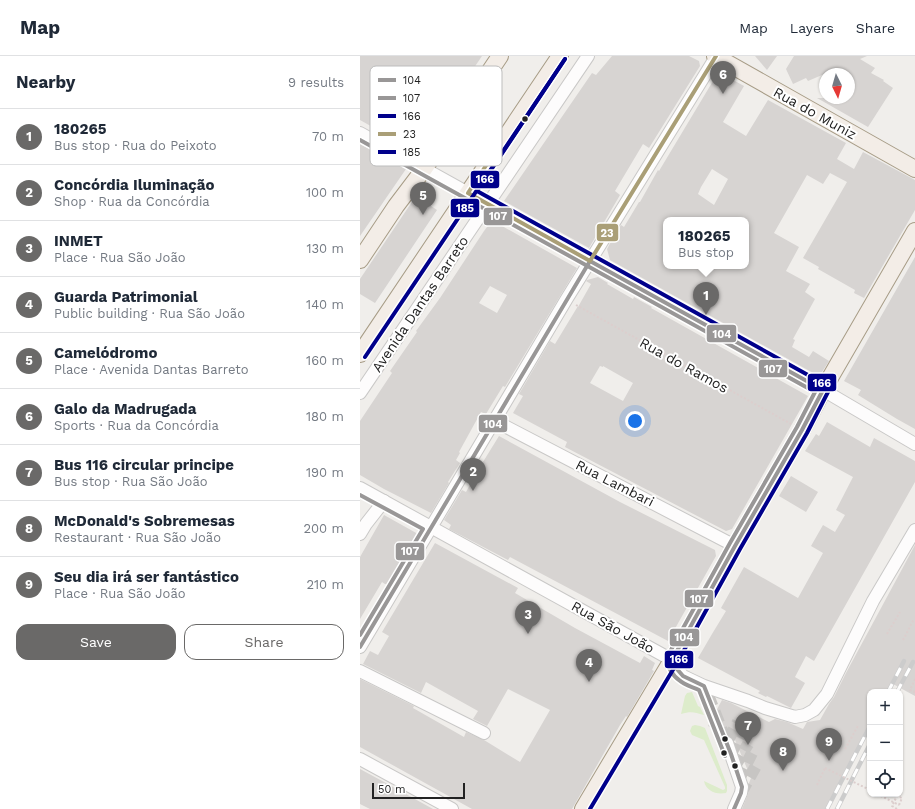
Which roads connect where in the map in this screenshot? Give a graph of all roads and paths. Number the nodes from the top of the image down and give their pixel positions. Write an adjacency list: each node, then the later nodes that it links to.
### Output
1 (500, 56): 6 (main road)
2 (560, 56): 10 (main road, Avenida Dantas Barreto)
3 (588, 56): 17 (street, Avenida Dantas Barreto)
4 (716, 56): 7 (main road, Rua do Muniz); 20 (street)
5 (736, 56): 7 (main road)
6 (493, 66)
7 (744, 73): 15 (main road, Rua do Muniz)
8 (360, 133): 9 (street)
9 (370, 139)
10 (502, 142)
11 (419, 166): 14 (street)
12 (426, 166): 14 (main road)
13 (486, 166): 16 (main road, Avenida Dantas Barreto)
14 (424, 169): 16 (street); 19 (main road)
15 (915, 169)
16 (468, 193): 17 (street); 22 (main road, Avenida Dantas Barreto)
17 (487, 204): 20 (street); 24 (street, Avenida Dantas Barreto)
18 (915, 231): 23 (main road)
19 (360, 260)
20 (590, 261): 21 (street); 23 (street)
21 (566, 300): 25 (street); 26 (path, Rua do Ramos)
22 (360, 354)
23 (823, 390): 26 (main road); 27 (street)
24 (360, 393)
25 (494, 421): 31 (street); 33 (street, Rua Lambari)
26 (802, 430): 33 (main road)
27 (915, 444)
28 (360, 488): 29 (street, Rua São João)
29 (384, 501): 30 (street); 31 (street, Rua São João)
30 (362, 526)
31 (431, 527): 36 (street); 40 (street, Rua São João)
32 (915, 530): 40 (street, Rua São João)
33 (735, 546): 40 (main road)
34 (900, 612): 37 (path)
35 (914, 619): 38 (path)
36 (364, 632): 39 (street)
37 (887, 634)
38 (903, 640)
39 (360, 647)
40 (672, 660): 56 (main road)
41 (360, 671): 45 (street)
42 (915, 680): 43 (path)
43 (915, 689)
44 (858, 726): 47 (path)
45 (484, 734)
46 (727, 743): 57 (street)
47 (845, 749)
48 (360, 759): 55 (street)
49 (817, 785): 50 (path, bridge)
50 (867, 789)
51 (883, 797): 53 (path, bridge)
52 (900, 797): 54 (path, bridge)
53 (894, 802)
54 (894, 802)
55 (452, 809)
56 (583, 809)
57 (734, 809)

